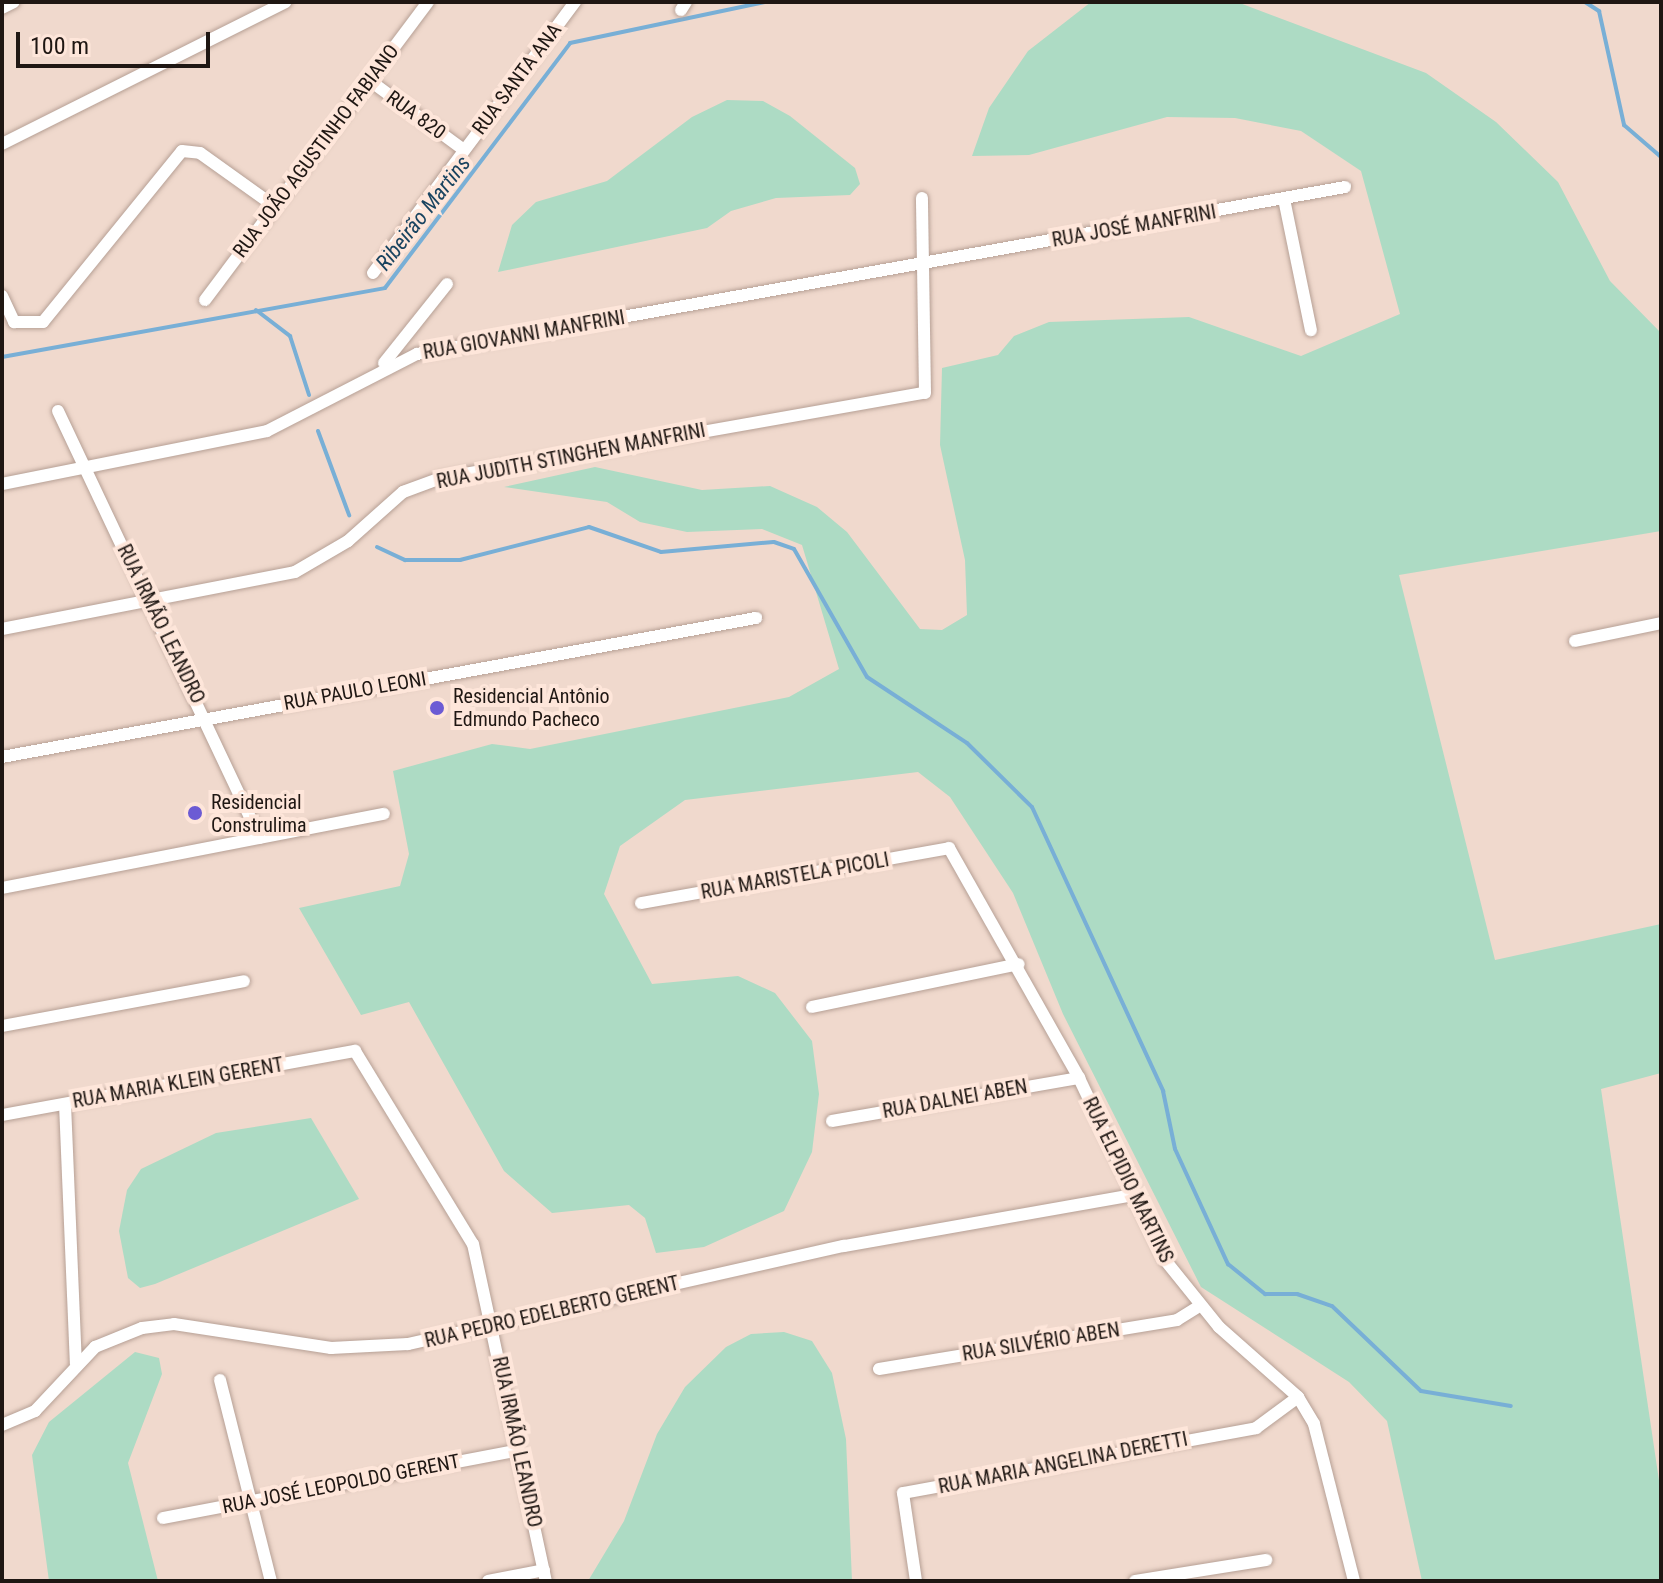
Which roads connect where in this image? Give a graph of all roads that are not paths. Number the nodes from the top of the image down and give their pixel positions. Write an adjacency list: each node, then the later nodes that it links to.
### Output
1 (14, 2): 5 (street)
2 (285, 2): 7 (street)
3 (428, 2): 6 (street, RUA JOÃO AGUSTINHO FABIANO)
4 (575, 2): 8 (street, RUA SANTA ANA)
5 (2, 8)
6 (369, 80): 8 (street, RUA 820); 12 (street, RUA JOÃO AGUSTINHO FABIANO)
7 (2, 144)
8 (464, 150): 14 (street, RUA SANTA ANA)
9 (1345, 187): 11 (street, RUA JOSÉ MANFRINI)
10 (922, 198): 13 (street)
11 (1284, 199): 13 (street, RUA JOSÉ MANFRINI); 18 (street)
12 (273, 205): 16 (street); 17 (street, RUA JOÃO AGUSTINHO FABIANO)
13 (922, 265): 19 (street, RUA GIOVANNI MANFRINI); 23 (street, RUA JUDITH STINGHEN MANFRINI)
14 (373, 273)
15 (447, 284): 19 (street)
16 (2, 296)
17 (205, 300)
18 (1311, 330)
19 (375, 371): 21 (street, RUA GIOVANNI MANFRINI)
20 (58, 411): 21 (street, RUA IRMÃO LEANDRO)
21 (86, 469): 22 (street, RUA GIOVANNI MANFRINI); 23 (street, RUA IRMÃO LEANDRO)
22 (2, 484)
23 (151, 602): 26 (street, RUA JUDITH STINGHEN MANFRINI); 28 (street, RUA IRMÃO LEANDRO)
24 (756, 618): 28 (street, RUA PAULO LEONI)
25 (1661, 623): 27 (street)
26 (2, 629)
27 (1575, 641)
28 (207, 717): 29 (street, RUA PAULO LEONI); 31 (street, RUA IRMÃO LEANDRO)
29 (2, 757)
30 (384, 814): 31 (street)
31 (260, 838): 33 (street)
32 (949, 848): 34 (street, RUA MARISTELA PICOLI); 35 (street, RUA ELPIDIO MARTINS)
33 (2, 888)
34 (641, 903)
35 (1019, 964): 37 (street); 40 (street, RUA ELPIDIO MARTINS)
36 (244, 981): 38 (street)
37 (812, 1007)
38 (2, 1026)
39 (355, 1051): 41 (street, RUA MARIA KLEIN GERENT); 46 (street, RUA IRMÃO LEANDRO)
40 (1079, 1078): 43 (street, RUA DALNEI ABEN); 44 (street, RUA ELPIDIO MARTINS)
41 (65, 1104): 42 (street, RUA MARIA KLEIN GERENT); 47 (street)
42 (2, 1115)
43 (832, 1121)
44 (1132, 1195): 45 (street, RUA ELPIDIO MARTINS); 46 (street, RUA PEDRO EDELBERTO GERENT)
45 (1199, 1306): 48 (street, RUA SILVÉRIO ABEN); 50 (street, RUA ELPIDIO MARTINS)
46 (493, 1327): 47 (street, RUA PEDRO EDELBERTO GERENT); 52 (street, RUA IRMÃO LEANDRO)
47 (76, 1364): 51 (street, RUA PEDRO EDELBERTO GERENT)
48 (879, 1369)
49 (220, 1380): 53 (street)
50 (1298, 1397): 57 (street, RUA MARIA ANGELINA DERETTI); 61 (street, RUA ELPIDIO MARTINS)
51 (2, 1425)
52 (519, 1450): 53 (street, RUA JOSÉ LEOPOLDO GERENT); 56 (street, RUA IRMÃO LEANDRO)
53 (251, 1501): 54 (street, RUA JOSÉ LEOPOLDO GERENT); 58 (street)
54 (163, 1518)
55 (1266, 1560): 60 (street)
56 (545, 1576): 59 (street)
57 (915, 1579)
58 (271, 1581)
59 (488, 1581)
60 (1135, 1581)
61 (1354, 1581)

